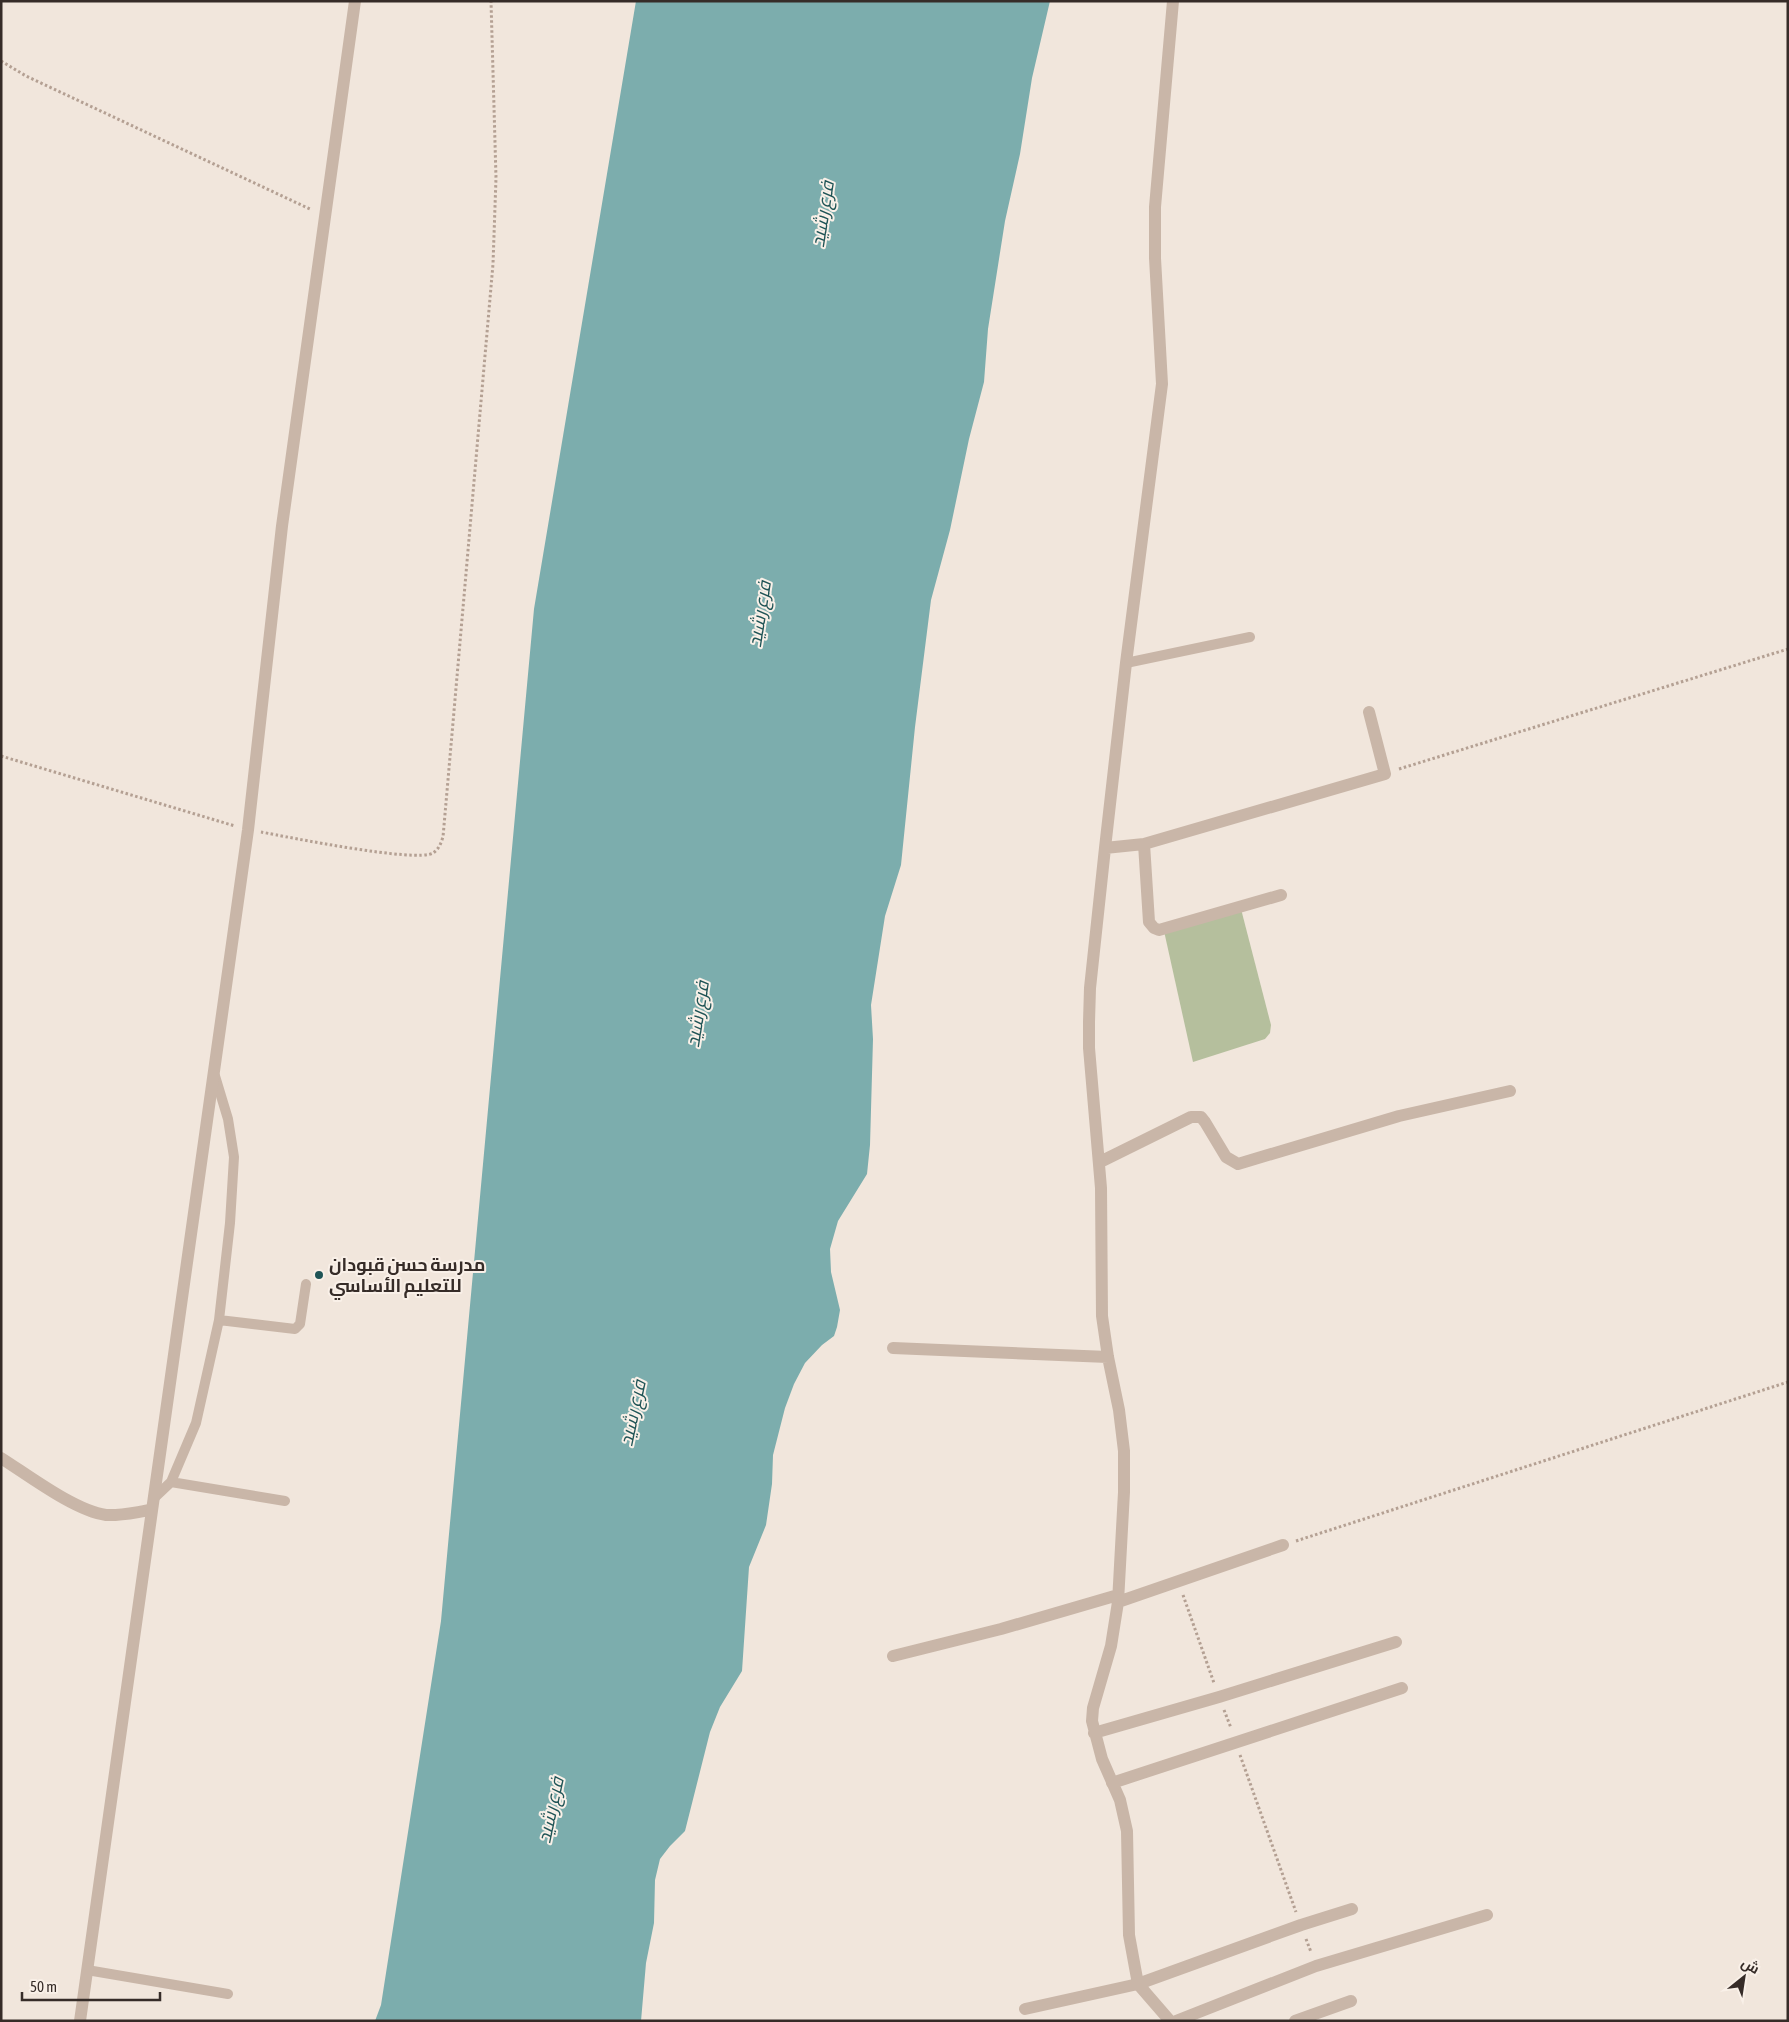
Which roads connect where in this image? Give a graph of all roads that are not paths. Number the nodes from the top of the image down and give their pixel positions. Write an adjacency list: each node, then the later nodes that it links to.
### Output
1 (355, 1): 9 (street)
2 (1173, 1): 4 (street)
3 (1250, 637): 4 (lane)
4 (1126, 663): 7 (street)
5 (1369, 712): 6 (street)
6 (1144, 844): 7 (street); 8 (street)
7 (1105, 848): 11 (street)
8 (1281, 895)
9 (214, 1074): 13 (lane); 19 (street)
10 (1510, 1091): 11 (street)
11 (1100, 1162): 15 (street)
12 (306, 1284): 13 (lane)
13 (219, 1320): 17 (lane)
14 (893, 1348): 15 (street)
15 (1108, 1358): 21 (street)
16 (1, 1458): 19 (street)
17 (171, 1482): 18 (lane); 19 (lane)
18 (285, 1501)
19 (152, 1504): 29 (street)
20 (1283, 1545): 21 (street)
21 (1118, 1598): 23 (street); 25 (street)
22 (1396, 1642): 25 (street)
23 (893, 1656)
24 (1402, 1688): 26 (street)
25 (1094, 1733): 26 (street)
26 (1112, 1783): 30 (street)
27 (1352, 1909): 30 (street)
28 (1487, 1915): 36 (street)
29 (87, 1970): 31 (lane); 34 (street)
30 (1138, 1984): 33 (street); 35 (street)
31 (228, 1994)
32 (1350, 2001): 37 (street)
33 (1025, 2009)
34 (80, 2021)
35 (1170, 2021)
36 (1176, 2021)
37 (1295, 2021)

